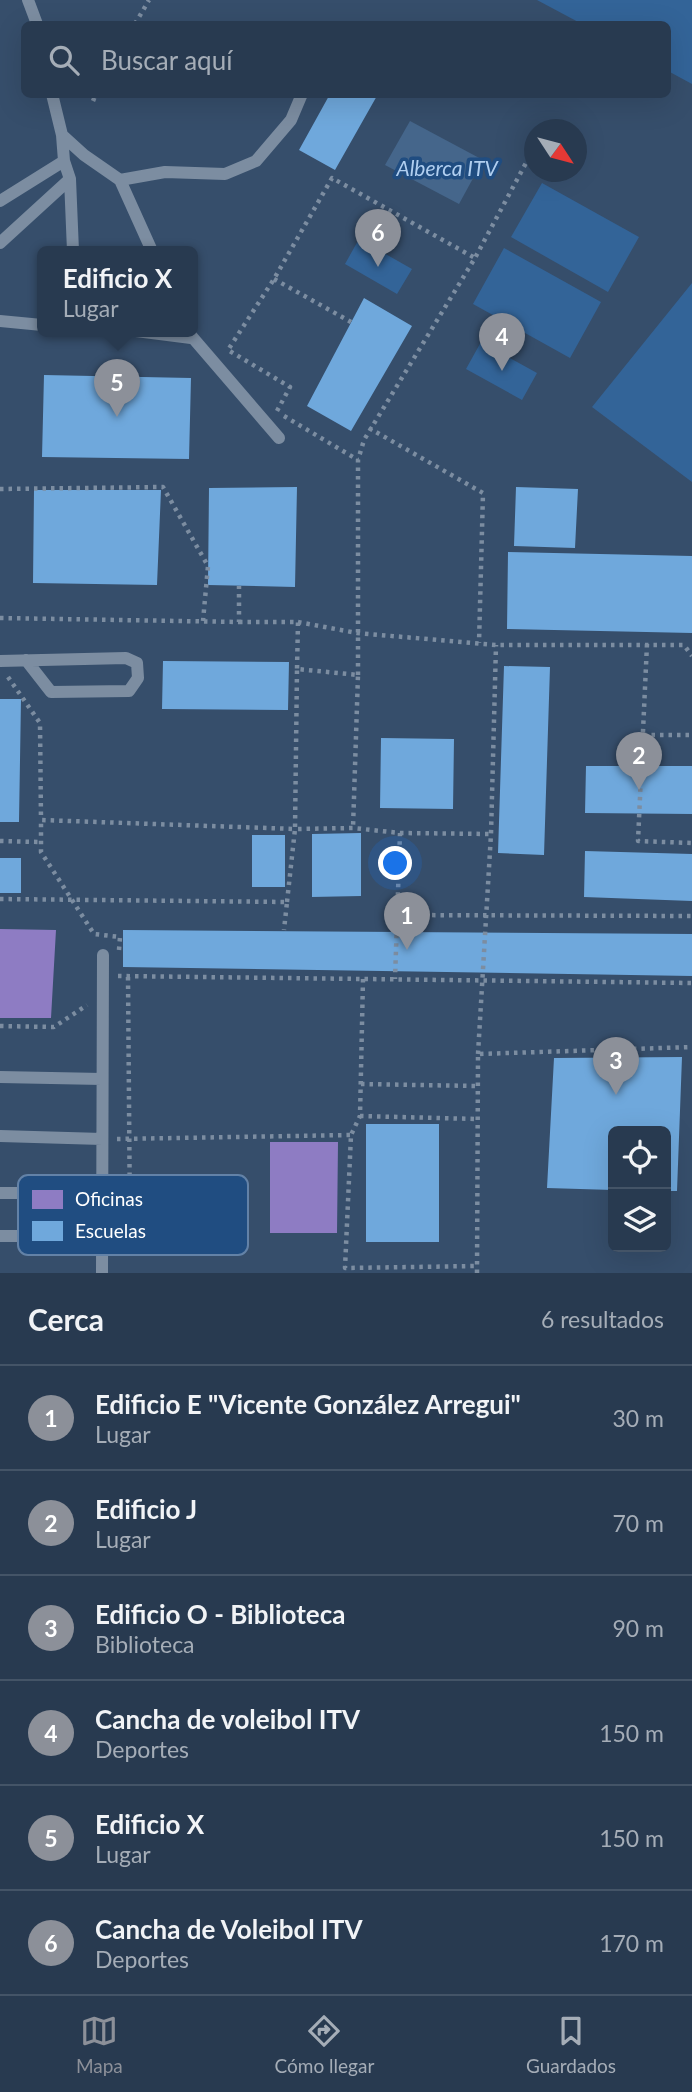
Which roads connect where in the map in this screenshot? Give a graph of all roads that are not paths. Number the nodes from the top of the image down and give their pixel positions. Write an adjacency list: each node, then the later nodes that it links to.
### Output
1 (28, 0): 2 (lane)
2 (36, 21)
3 (52, 98): 5 (lane)
4 (300, 98): 8 (lane)
5 (62, 135): 6 (lane); 8 (lane)
6 (64, 161): 7 (lane); 9 (lane)
7 (70, 179): 10 (lane); 11 (lane)
8 (120, 180): 12 (lane)
9 (0, 201)
10 (0, 243)
11 (73, 246)
12 (150, 246)
13 (0, 321): 14 (lane)
14 (37, 325)
15 (191, 337): 16 (lane)
16 (279, 438)
17 (26, 660): 17 (lane); 18 (lane)
18 (0, 661)
19 (103, 955): 21 (lane)
20 (0, 1077): 21 (lane)
21 (102, 1079): 23 (lane)
22 (0, 1136): 23 (lane)
23 (102, 1139): 24 (lane)
24 (102, 1175)
25 (0, 1193): 26 (lane)
26 (18, 1193)
27 (0, 1236): 28 (lane)
28 (18, 1236)
29 (102, 1255): 30 (lane)
30 (102, 1273)

